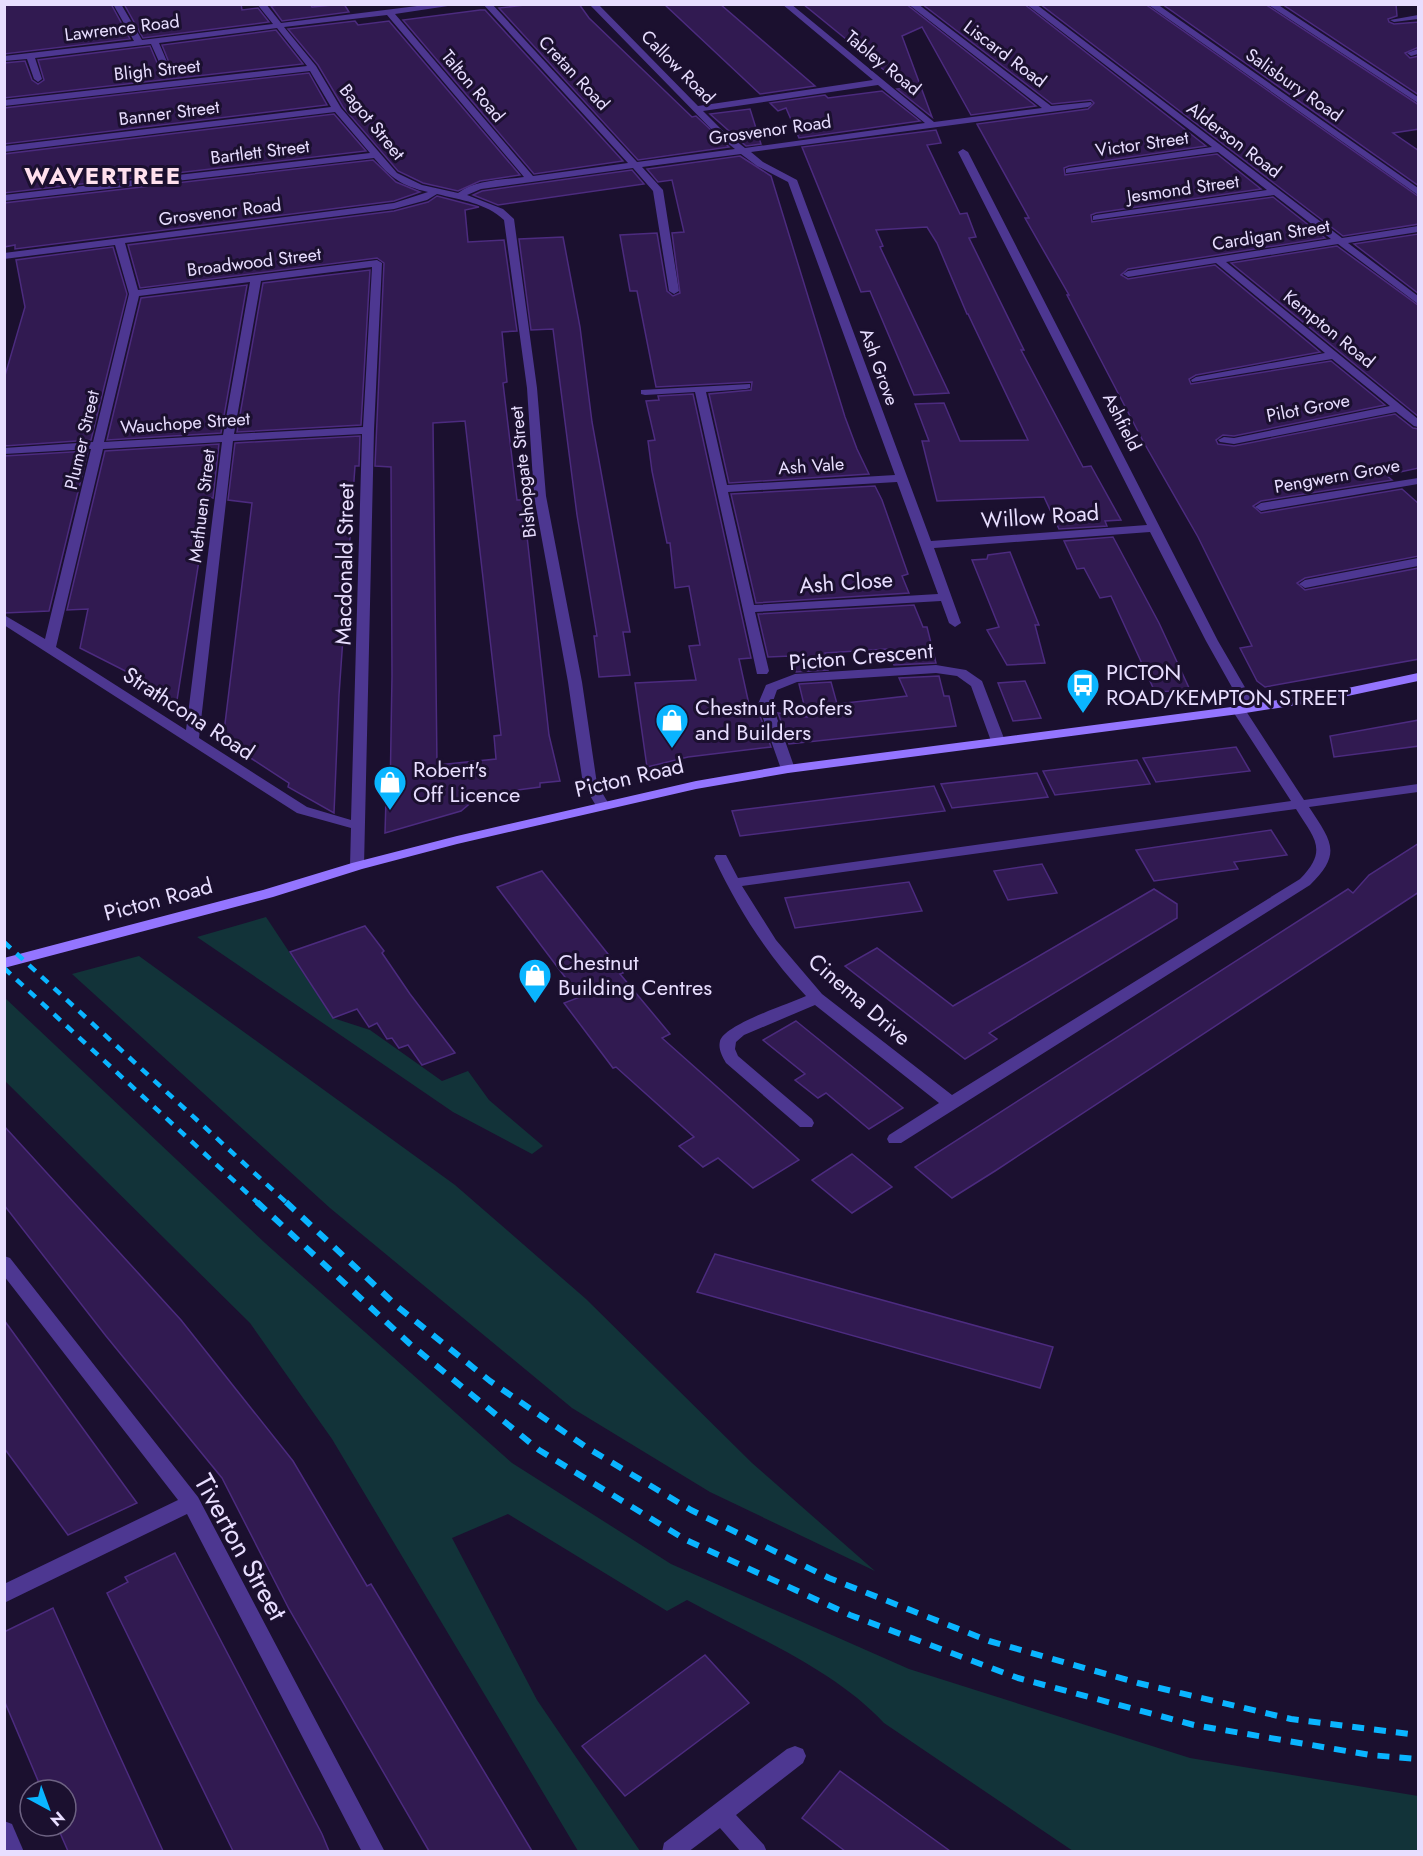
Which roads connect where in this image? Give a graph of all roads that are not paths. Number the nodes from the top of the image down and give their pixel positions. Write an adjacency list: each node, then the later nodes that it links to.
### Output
1 (117, 4): 17 (street)
2 (261, 4): 15 (street, Bagot Street)
3 (458, 4): 11 (street, Lawrence Road)
4 (488, 4): 36 (street, Cretan Road)
5 (593, 4): 28 (street, Callow Road)
6 (786, 4): 23 (street, Tabley Road)
7 (912, 4): 29 (street, Liscard Road)
8 (1030, 4): 32 (street, Alderson Road)
9 (1151, 4): 41 (street, Salisbury Road)
10 (1271, 4): 24 (street)
11 (417, 7): 12 (street, Lawrence Road)
12 (390, 13): 15 (street, Lawrence Road); 38 (street, Talton Road)
13 (1419, 17): 14 (street)
14 (1394, 20)
15 (278, 26): 16 (street, Lawrence Road); 21 (street, Bagot Street)
16 (154, 41): 17 (street, Lawrence Road); 20 (street)
17 (140, 43): 18 (street, Lawrence Road)
18 (30, 56): 19 (street, Lawrence Road); 22 (street)
19 (4, 59)
20 (164, 64)
21 (313, 68): 25 (street, Bligh Street); 27 (street, Bagot Street)
22 (38, 79)
23 (880, 82): 28 (street); 30 (street, Tabley Road)
24 (1419, 100)
25 (4, 103)
26 (1088, 104): 29 (street, Grosvenor Road)
27 (337, 109): 31 (street, Banner Street); 35 (street, Bagot Street)
28 (696, 109): 33 (street, Callow Road)
29 (1049, 109): 30 (street, Grosvenor Road)
30 (932, 125): 33 (street, Grosvenor Road)
31 (4, 149)
32 (1219, 149): 37 (street, Victor Street); 40 (street, Alderson Road)
33 (741, 151): 36 (street, Grosvenor Road); 68 (street, Ash Grove)
34 (963, 152): 72 (street, Ashfield)
35 (377, 155): 39 (street, Bagot Street); 43 (street, Bartlett Street)
36 (637, 164): 38 (street, Grosvenor Road); 53 (street, Cretan Road)
37 (1069, 171)
38 (530, 179): 42 (street, Grosvenor Road)
39 (436, 191): 42 (street, Bagot Street); 47 (street, Grosvenor Road)
40 (1275, 192): 44 (street, Jesmond Street); 46 (street, Alderson Road)
41 (1419, 192)
42 (460, 196): 88 (street, Bishopgate Street)
43 (4, 198)
44 (1096, 218)
45 (1419, 229): 46 (street, Cardigan Street)
46 (1340, 241): 49 (street, Cardigan Street); 55 (street, Alderson Road)
47 (119, 242): 48 (street, Grosvenor Road); 54 (street, Plumer Street)
48 (4, 256)
49 (1218, 260): 51 (street, Cardigan Street); 56 (street, Kempton Road)
50 (377, 263): 52 (street, Broadwood Street); 63 (street, Macdonald Street)
51 (1128, 274)
52 (256, 279): 54 (street, Broadwood Street); 64 (street, Methuen Street)
53 (674, 291)
54 (134, 294): 66 (street, Plumer Street)
55 (1419, 301)
56 (1334, 355): 57 (street); 61 (street, Kempton Road)
57 (1196, 380)
58 (746, 386): 59 (street)
59 (700, 390): 60 (street); 70 (street)
60 (645, 392)
61 (1398, 408): 62 (street, Kempton Road); 65 (street, Pilot Grove)
62 (1419, 424)
63 (368, 430): 64 (street, Wauchope Street); 90 (street, Macdonald Street)
64 (228, 438): 66 (street, Wauchope Street); 84 (street, Methuen Street)
65 (1224, 440)
66 (99, 447): 67 (street, Wauchope Street); 80 (street, Plumer Street)
67 (4, 451)
68 (902, 478): 70 (street, Ash Vale); 73 (street, Ash Grove)
69 (1419, 481): 71 (street, Pengwern Grove)
70 (723, 489): 77 (street)
71 (1261, 507)
72 (1156, 528): 73 (street, Willow Road); 83 (street, Ashfield)
73 (927, 545): 76 (street, Ash Grove)
74 (1419, 562): 75 (street)
75 (1305, 584)
76 (946, 597): 77 (street, Ash Close); 79 (street, Ash Grove)
77 (748, 609): 81 (street)
78 (4, 619): 80 (street, Strathcona Road)
79 (955, 623)
80 (49, 648): 84 (street, Strathcona Road)
81 (762, 671)
82 (1419, 677): 83 (main road, Picton Road)
83 (1245, 709): 85 (main road, Picton Road); 89 (street)
84 (192, 739): 90 (street, Strathcona Road)
85 (998, 741): 86 (main road, Picton Road); 86 (street, Picton Crescent)
86 (788, 769): 88 (main road, Picton Road)
87 (1419, 788): 89 (street)
88 (603, 806): 92 (main road, Picton Road)
89 (1303, 806): 93 (street); 96 (street)
90 (359, 826): 92 (street, Macdonald Street)
91 (721, 858): 93 (street, Cinema Drive)
92 (357, 866): 94 (main road, Picton Road)
93 (733, 883): 95 (street, Cinema Drive)
94 (4, 963)
95 (817, 998): 96 (street, Cinema Drive); 97 (street)
96 (951, 1103): 98 (street)
97 (806, 1123)
98 (895, 1139)
99 (4, 1263): 100 (street, Tiverton Street)
100 (191, 1503): 101 (street); 105 (street, Tiverton Street)
101 (4, 1594)
102 (795, 1756): 103 (street)
103 (721, 1814): 104 (street); 106 (street)
104 (672, 1850)
105 (374, 1851)
106 (756, 1851)

